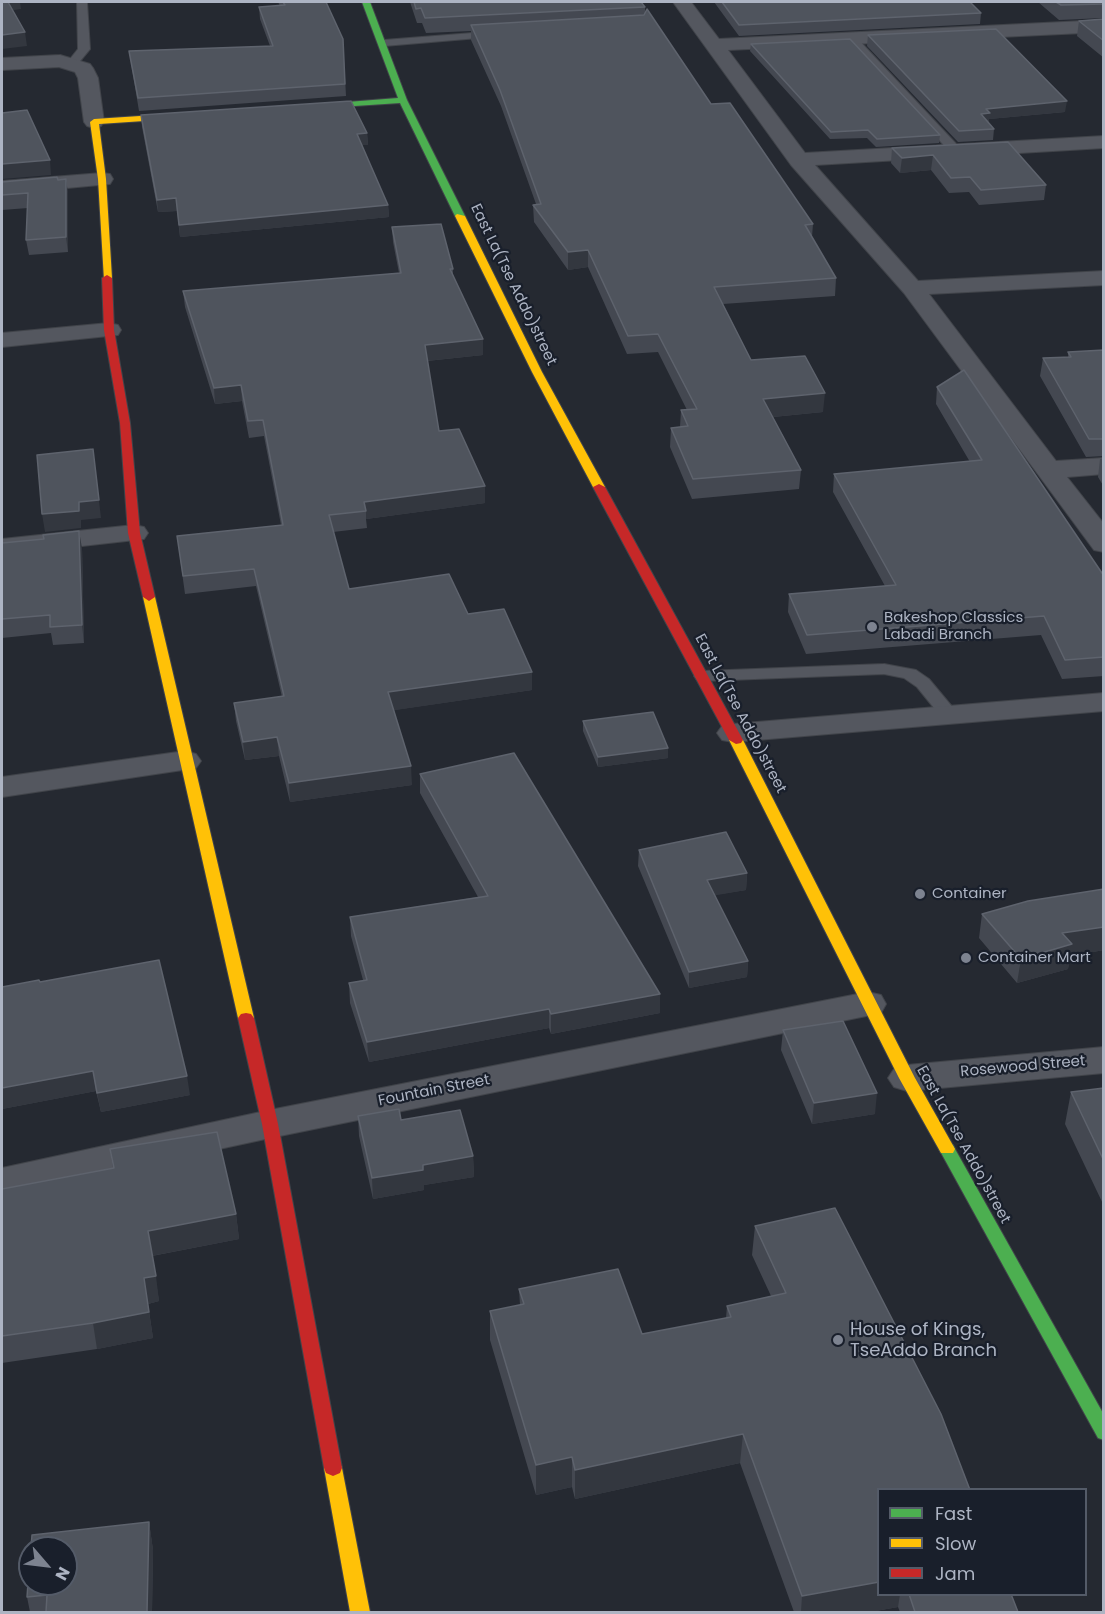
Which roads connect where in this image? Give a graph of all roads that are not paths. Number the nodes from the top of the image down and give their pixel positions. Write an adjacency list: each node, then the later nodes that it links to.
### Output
1 (82, 2): 10 (lane)
2 (366, 2): 7 (street, East La(Tse Addo)street)
3 (682, 2): 8 (street)
4 (1104, 26): 6 (street)
5 (510, 33): 7 (lane)
6 (851, 38): 8 (street); 16 (lane)
7 (384, 43): 11 (street, East La(Tse Addo)street)
8 (715, 45): 17 (street)
9 (2, 64): 10 (street)
10 (72, 64): 14 (street)
11 (403, 100): 12 (street); 29 (street, East La(Tse Addo)street)
12 (296, 108)
13 (201, 115): 14 (street)
14 (94, 122): 18 (street)
15 (1104, 142): 16 (street)
16 (956, 151): 17 (street)
17 (799, 160): 21 (street)
18 (102, 179): 19 (street); 22 (street)
19 (2, 188)
20 (1104, 278): 21 (street)
21 (912, 288): 25 (street)
22 (109, 330): 23 (street); 26 (street)
23 (2, 340)
24 (1104, 466): 25 (street)
25 (1048, 470): 27 (street)
26 (134, 533): 28 (street); 33 (street)
27 (1104, 544)
28 (2, 547)
29 (702, 676): 31 (lane); 32 (street, East La(Tse Addo)street)
30 (1104, 702): 31 (street)
31 (950, 715): 32 (street)
32 (733, 733): 35 (street, East La(Tse Addo)street)
33 (185, 760): 34 (street); 38 (street)
34 (2, 787)
35 (868, 1004): 37 (street, East La(Tse Addo)street); 38 (street, Fountain Street)
36 (1104, 1060): 37 (street, Rosewood Street)
37 (907, 1078): 40 (street, East La(Tse Addo)street)
38 (270, 1124): 39 (street, Fountain Street); 41 (street)
39 (2, 1182)
40 (1104, 1433)
41 (360, 1612)

